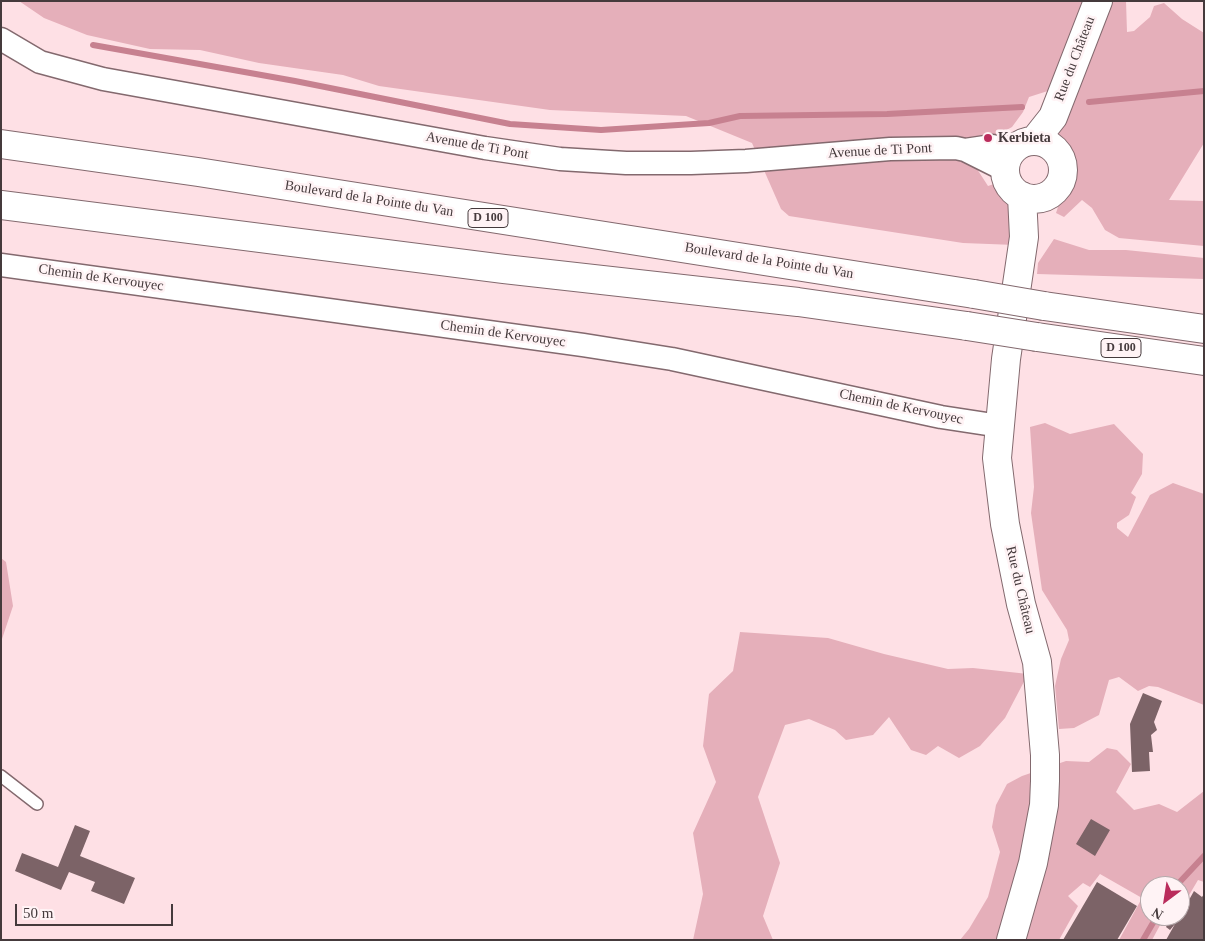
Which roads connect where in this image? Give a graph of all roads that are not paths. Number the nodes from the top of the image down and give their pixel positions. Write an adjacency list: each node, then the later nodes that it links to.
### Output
1 (1098, 1): 3 (main road, Rue du Château)
2 (1, 39): 5 (street, Avenue de Ti Pont)
3 (1053, 117): 5 (main road, Rue du Château); 6 (main road, Rue du Château)
4 (1, 144): 10 (main road, Boulevard de la Pointe du Van / D 100, bridge)
5 (1017, 154): 6 (main road); 7 (main road)
6 (1058, 154): 7 (main road)
7 (1033, 197): 12 (main road, Rue du Château)
8 (1, 205): 11 (main road, D 100, bridge)
9 (1, 265): 12 (street, Chemin de Kervouyec)
10 (1204, 329)
11 (1204, 361)
12 (1000, 426): 15 (main road, Rue du Château)
13 (1, 776): 14 (lane)
14 (37, 804)
15 (1011, 940)

